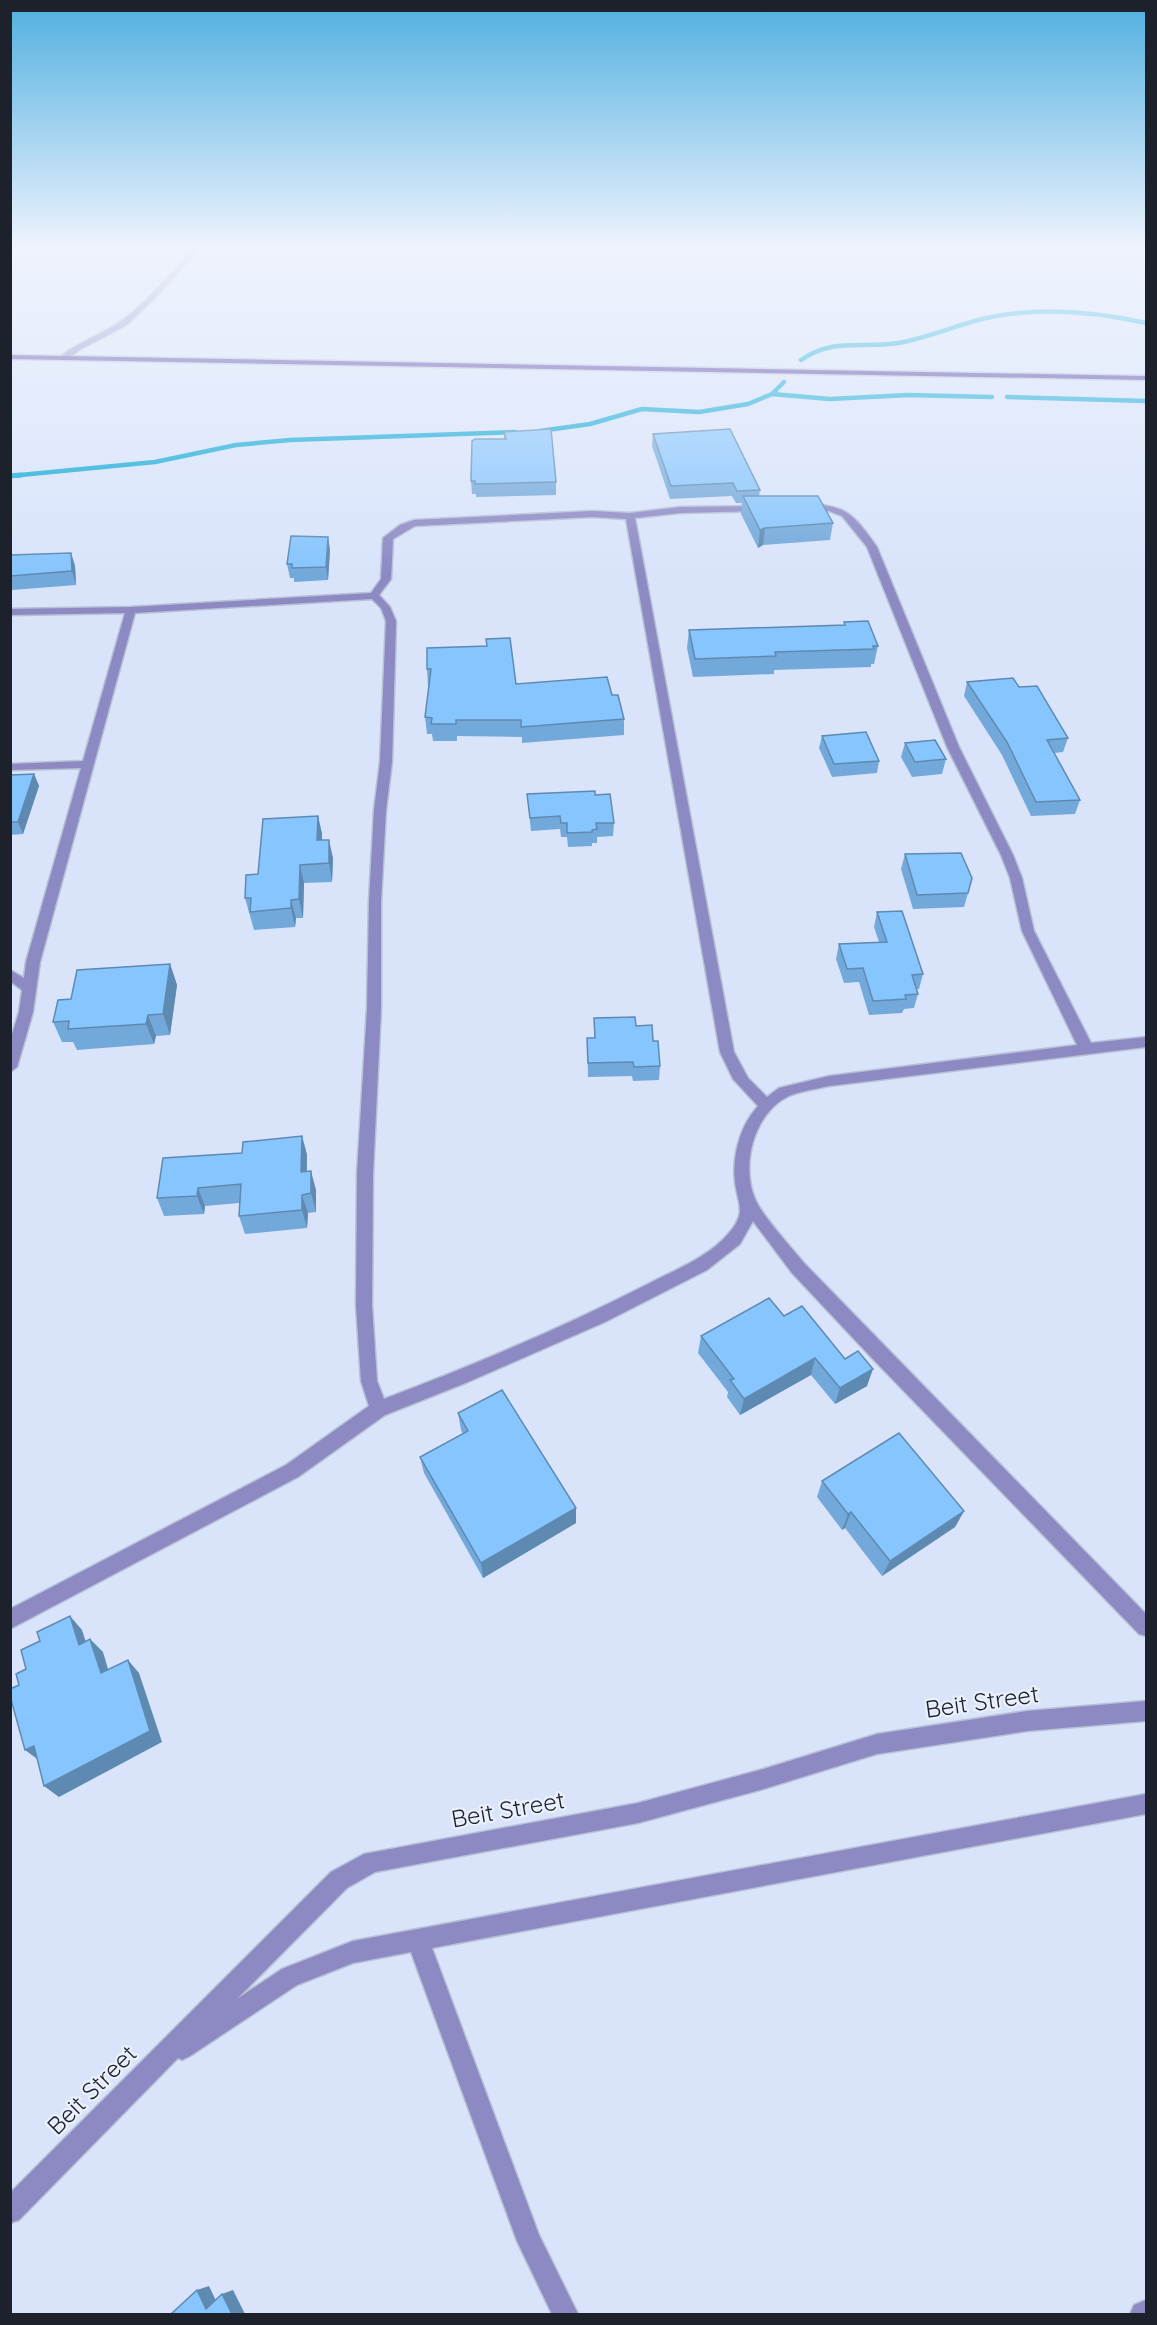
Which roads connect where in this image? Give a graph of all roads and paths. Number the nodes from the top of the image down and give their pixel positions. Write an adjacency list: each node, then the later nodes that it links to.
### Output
1 (37, 358): 2 (main road)
2 (64, 358): 3 (main road)
3 (1146, 378)
4 (771, 507): 6 (street)
5 (794, 507): 15 (street)
6 (630, 516): 7 (street); 17 (street)
7 (374, 596): 8 (street); 19 (street)
8 (131, 610): 9 (street); 10 (street)
9 (10, 612)
10 (89, 764): 11 (street); 13 (street)
11 (10, 767)
12 (10, 974): 13 (street)
13 (28, 987): 16 (street)
14 (1146, 1042): 15 (street)
15 (1087, 1050): 17 (street)
16 (10, 1067)
17 (767, 1104): 18 (street)
18 (749, 1204): 19 (street); 21 (street)
19 (379, 1409): 20 (street)
20 (10, 1620)
21 (1146, 1627)
22 (1146, 1712): 25 (street, Beit Street)
23 (1146, 1804): 24 (street)
24 (418, 1941): 25 (street); 27 (street)
25 (152, 2067): 26 (street, Beit Street)
26 (10, 2211)
27 (565, 2314)

